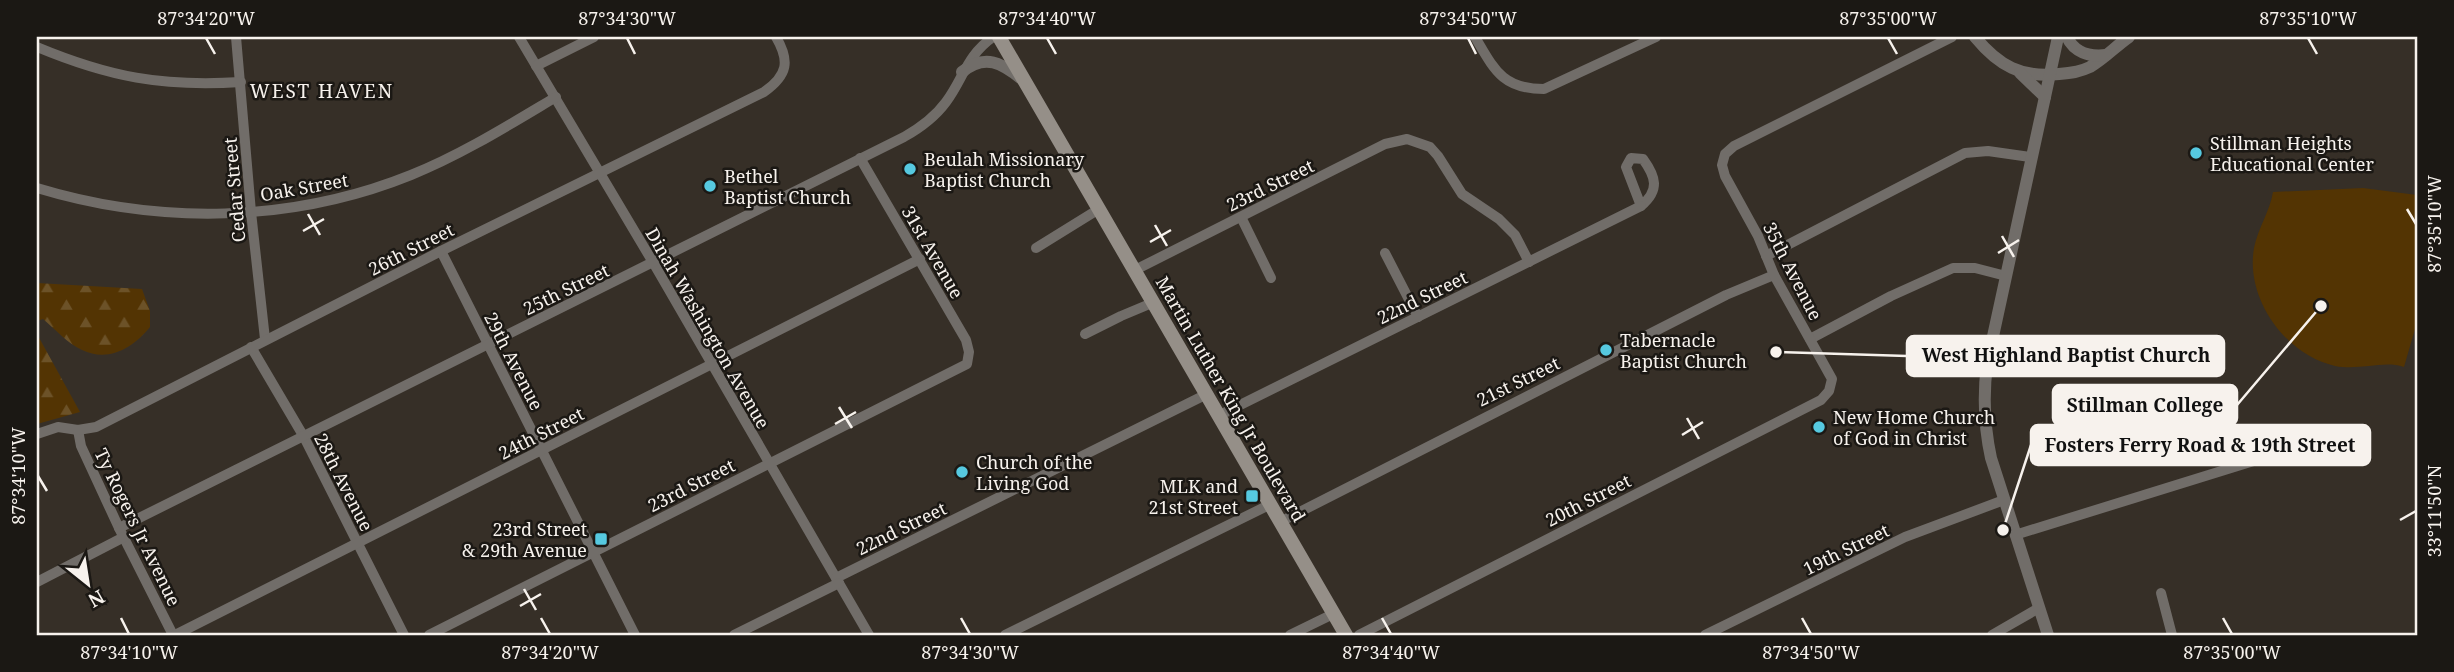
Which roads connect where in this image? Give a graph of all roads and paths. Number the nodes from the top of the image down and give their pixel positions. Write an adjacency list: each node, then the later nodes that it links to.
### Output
1 (236, 37): 21 (street, Cedar Street)
2 (519, 37): 16 (street, Dinah Washington Avenue)
3 (594, 37): 16 (street)
4 (775, 37): 26 (street, 26th Street)
5 (993, 37): 17 (street, 25th Street)
6 (999, 37): 20 (main road, Martin Luther King Jr Boulevard)
7 (1475, 37): 13 (street)
8 (1952, 37): 35 (street, 35th Avenue)
9 (1975, 37): 18 (street)
10 (2058, 37): 19 (street)
11 (2067, 37): 15 (street)
12 (2129, 37): 15 (street)
13 (1648, 38)
14 (37, 47): 21 (street)
15 (2105, 55): 19 (street)
16 (536, 66): 22 (street, Dinah Washington Avenue)
17 (962, 72): 20 (street); 25 (street, 25th Street)
18 (2020, 73): 19 (street); 23 (street)
19 (2050, 75): 23 (street)
20 (1025, 81): 29 (main road, Martin Luther King Jr Boulevard)
21 (241, 82): 30 (street, Cedar Street)
22 (555, 97): 26 (street, Dinah Washington Avenue); 30 (street, Oak Street)
23 (2045, 97): 24 (street)
24 (2030, 157): 35 (street); 41 (street)
25 (860, 158): 36 (street, 31st Avenue); 38 (street, 25th Street)
26 (599, 174): 33 (street, 26th Street); 38 (street, Dinah Washington Avenue)
27 (37, 188): 30 (street, Oak Street)
28 (1641, 206): 37 (street, 22nd Street)
29 (1099, 209): 32 (street); 39 (main road, Martin Luther King Jr Boulevard)
30 (251, 212): 47 (street, Cedar Street)
31 (1241, 217): 37 (street, 23rd Street); 39 (street, 23rd Street); 42 (street)
32 (1037, 248)
33 (441, 251): 47 (street, 26th Street); 48 (street, 29th Avenue)
34 (1385, 253): 44 (street)
35 (1766, 256): 40 (street, 35th Avenue)
36 (920, 259): 50 (street, 24th Street); 51 (street, 31st Avenue)
37 (1529, 262): 44 (street, 22nd Street)
38 (654, 264): 48 (street, 25th Street); 50 (street, Dinah Washington Avenue)
39 (1135, 270): 43 (main road, Martin Luther King Jr Boulevard)
40 (1774, 275): 46 (street, 35th Avenue); 63 (street, 21st Street)
41 (2006, 276): 46 (street); 61 (street)
42 (1271, 278)
43 (1152, 303): 45 (street); 53 (main road, Martin Luther King Jr Boulevard)
44 (1418, 317): 54 (street, 22nd Street)
45 (1085, 334)
46 (1810, 339): 52 (street, 35th Avenue)
47 (265, 340): 49 (street, 26th Street)
48 (488, 346): 57 (street, 25th Street); 58 (street, 29th Avenue)
49 (251, 347): 55 (street, 26th Street); 57 (street, 28th Avenue)
50 (712, 364): 58 (street, 24th Street); 60 (street, Dinah Washington Avenue)
51 (967, 364): 60 (street, 23rd Street)
52 (1829, 391): 82 (street, 20th Street)
53 (1205, 395): 54 (main road, Martin Luther King Jr Boulevard); 68 (street, 22nd Street)
54 (1218, 416): 62 (main road, Martin Luther King Jr Boulevard)
55 (78, 430): 56 (street, 26th Street); 64 (street, Ty Rogers Jr Avenue)
56 (37, 434)
57 (304, 438): 64 (street, 25th Street); 66 (street, 28th Avenue)
58 (542, 450): 66 (street, 24th Street); 67 (street, 29th Avenue)
59 (2273, 455): 65 (street)
60 (768, 463): 67 (street, 23rd Street); 68 (street, Dinah Washington Avenue)
61 (2004, 500): 65 (street); 83 (street, 19th Street)
62 (1269, 505): 63 (main road, Martin Luther King Jr Boulevard); 79 (street)
63 (1280, 522): 72 (main road, Martin Luther King Jr Boulevard)
64 (122, 533): 69 (street, 25th Street); 73 (street, Ty Rogers Jr Avenue)
65 (2015, 536): 71 (street)
66 (358, 543): 73 (street, 24th Street); 74 (street, 28th Avenue)
67 (593, 552): 75 (street, 23rd Street); 76 (street, 29th Avenue)
68 (838, 580): 77 (street, 22nd Street); 78 (street, Dinah Washington Avenue)
69 (37, 582)
70 (2161, 593): 86 (street)
71 (2039, 608): 84 (street); 85 (street)
72 (1333, 614): 80 (street); 81 (main road, Martin Luther King Jr Boulevard)
73 (174, 635)
74 (404, 635)
75 (429, 635)
76 (635, 635)
77 (734, 635)
78 (869, 635)
79 (1005, 635)
80 (1290, 635)
81 (1346, 635)
82 (1359, 635)
83 (1705, 635)
84 (1992, 635)
85 (2048, 635)
86 (2172, 635)

